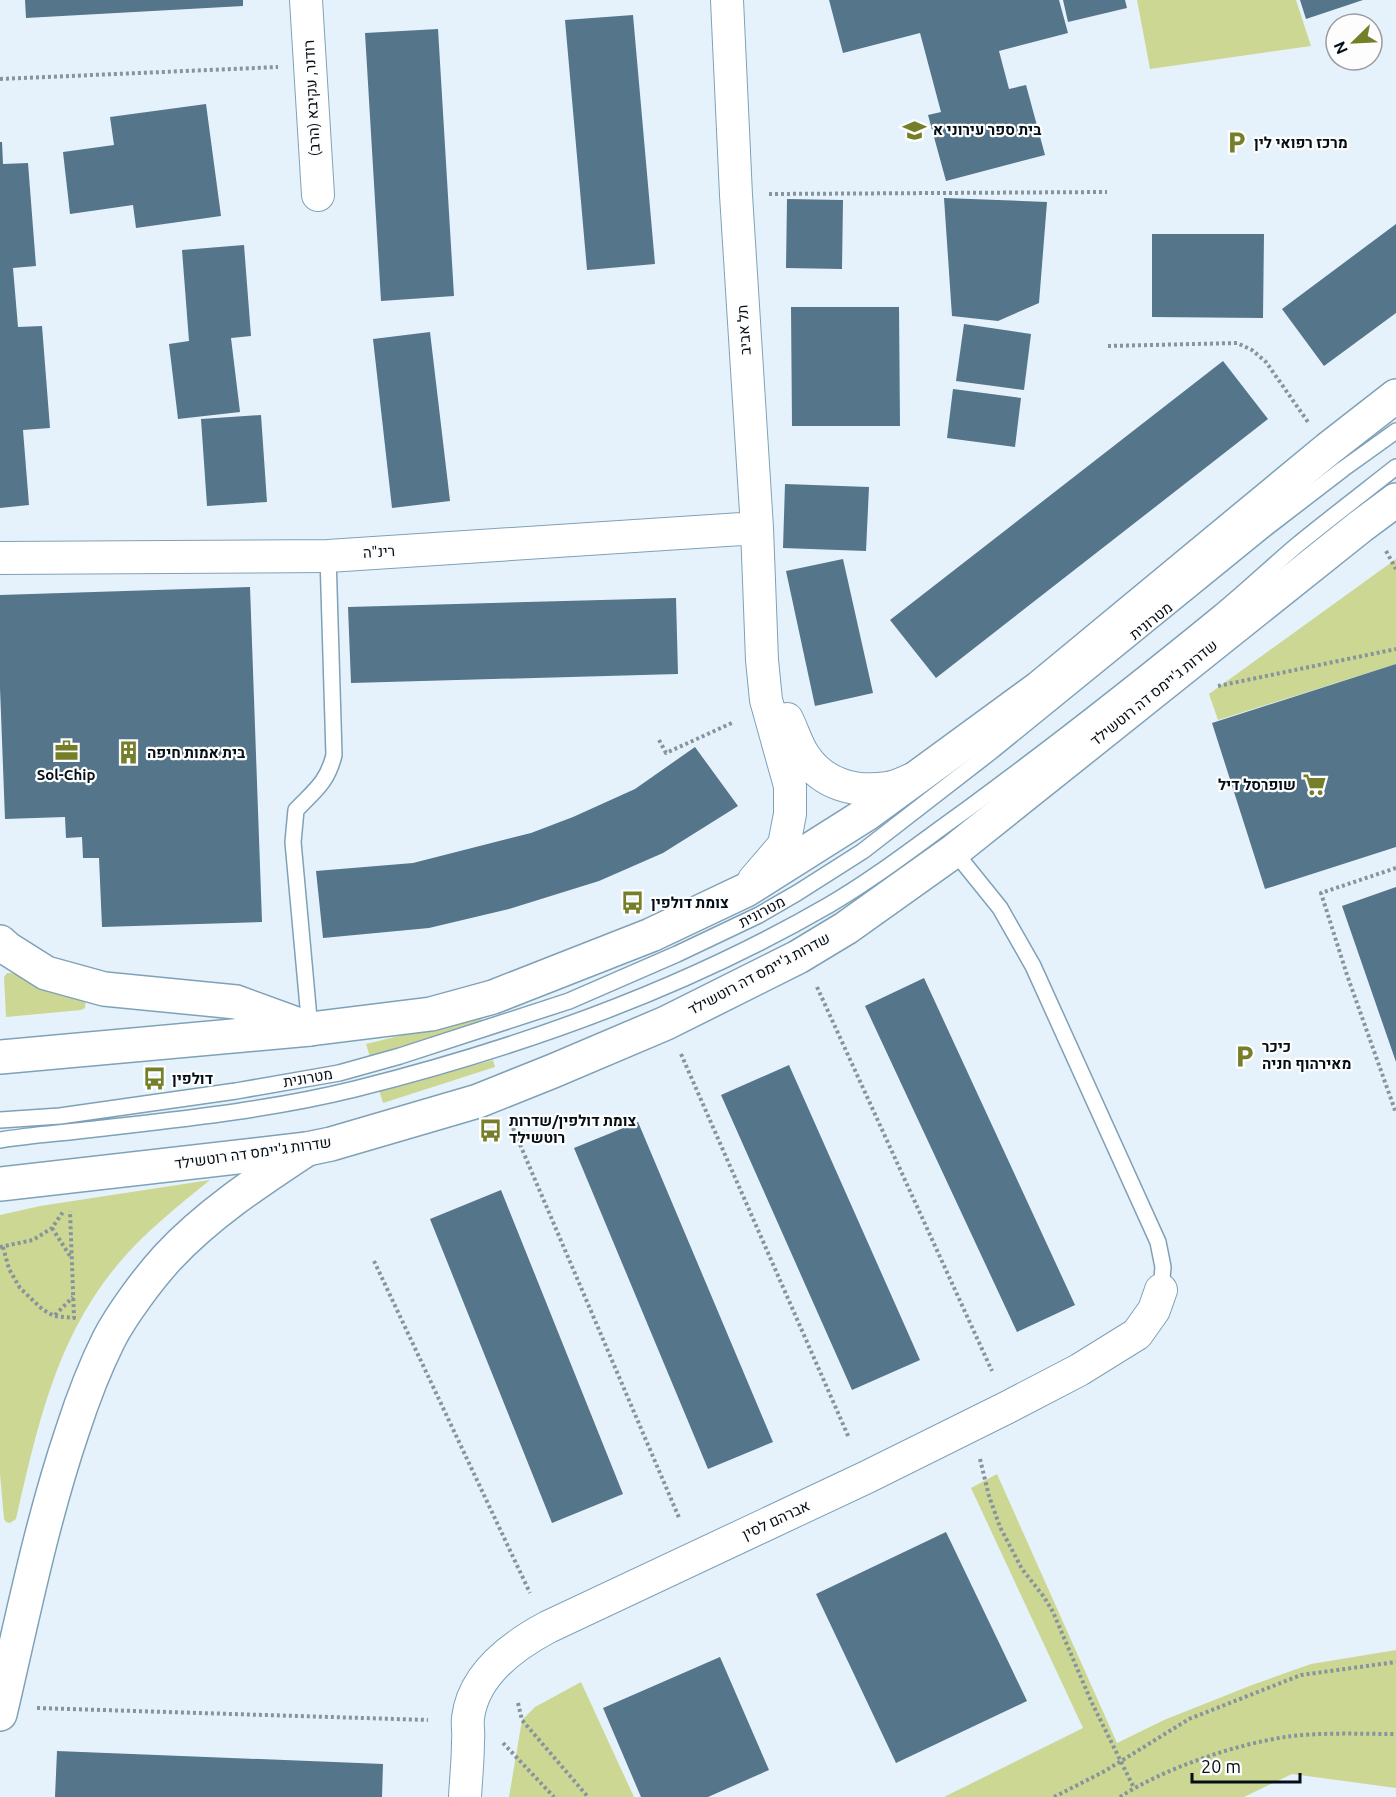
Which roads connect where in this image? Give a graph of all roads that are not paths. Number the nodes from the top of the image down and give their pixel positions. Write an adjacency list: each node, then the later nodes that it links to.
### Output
1 (306, 0): 3 (street, רודנר, עקיבא (הרב))
2 (728, 0): 8 (street, תל אביב)
3 (318, 195)
4 (1396, 396): 12 (main road)
5 (1396, 431): 18 (lane, מטרונית)
6 (1396, 466): 19 (lane, מטרונית)
7 (1396, 500): 13 (main road, שדרות ג'יימס דה רוטשילד)
8 (757, 528): 9 (street, רינ"ה); 11 (street, תל אביב)
9 (328, 555): 10 (street, רינ"ה); 16 (lane)
10 (0, 558)
11 (762, 660): 12 (street, תל אביב); 14 (street, תל אביב)
12 (916, 778): 14 (main road)
13 (954, 851): 20 (main road, שדרות ג'יימס דה רוטשילד); 22 (lane)
14 (746, 890): 16 (main road)
15 (0, 942): 16 (main road)
16 (310, 1029): 17 (main road)
17 (0, 1057)
18 (0, 1120)
19 (0, 1140)
20 (307, 1149): 21 (main road, שדרות ג'יימס דה רוטשילד); 23 (main road)
21 (0, 1184)
22 (1161, 1290): 24 (street, אברהם לסין)
23 (0, 1714)
24 (465, 1797)

